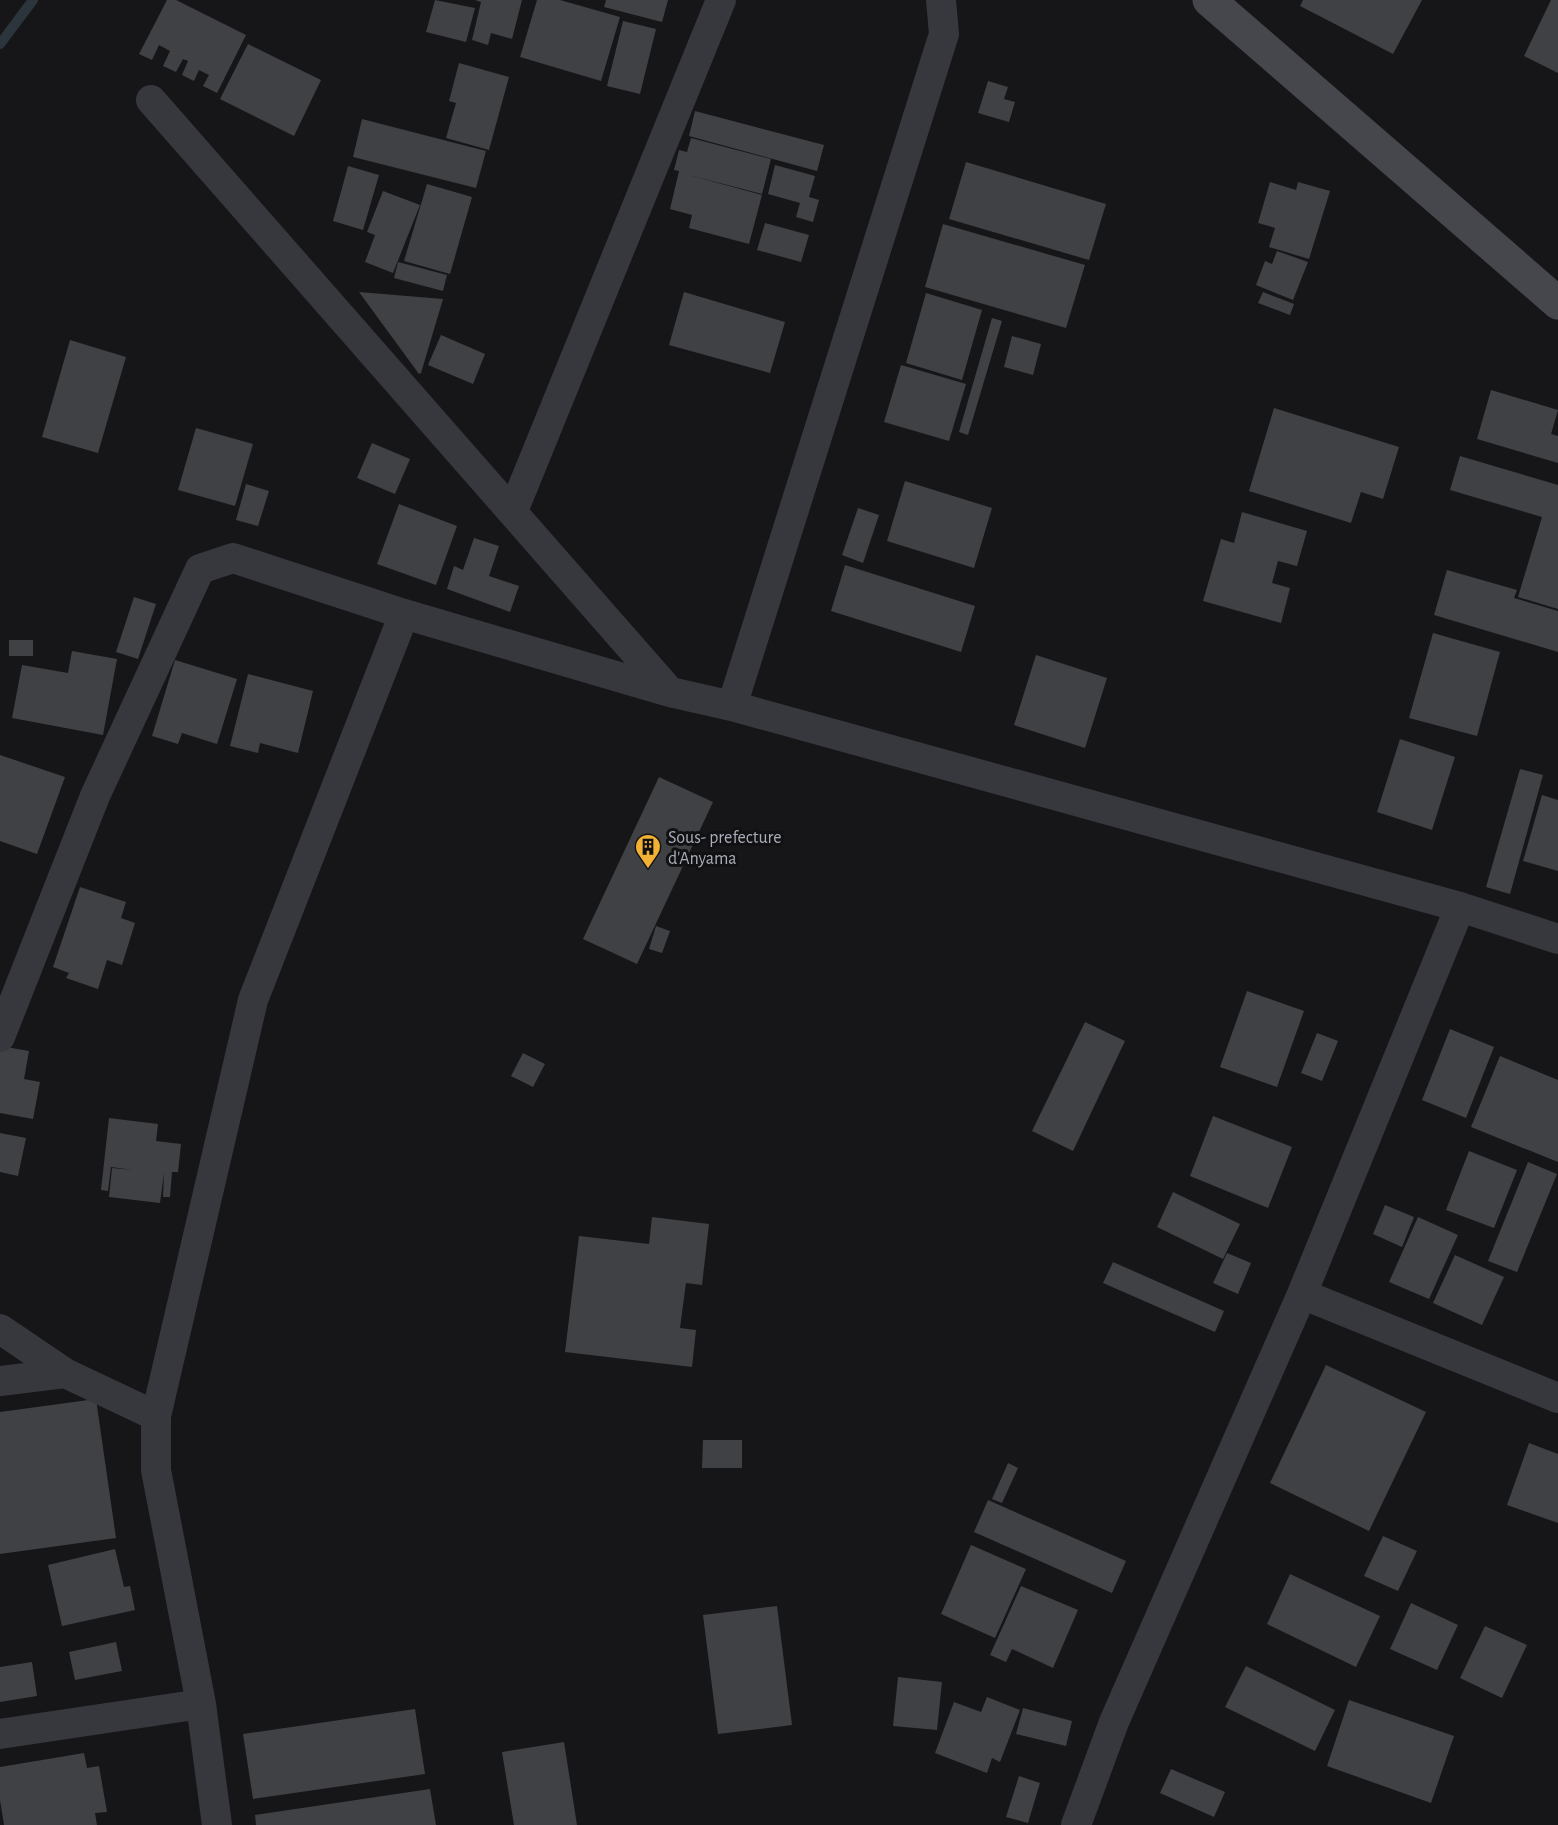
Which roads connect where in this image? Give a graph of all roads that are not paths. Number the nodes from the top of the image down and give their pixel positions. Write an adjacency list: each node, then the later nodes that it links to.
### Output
1 (721, 0): 6 (street)
2 (941, 0): 9 (street)
3 (1209, 0): 5 (street)
4 (151, 100): 6 (street)
5 (1558, 303)
6 (513, 511): 8 (street)
7 (404, 614): 8 (street); 12 (street); 18 (street)
8 (670, 692): 9 (street)
9 (732, 706): 10 (street)
10 (1460, 907): 11 (street); 13 (street)
11 (1558, 939)
12 (0, 1037)
13 (1302, 1294): 17 (street); 22 (street)
14 (0, 1329): 15 (street)
15 (65, 1373): 16 (street); 18 (street)
16 (0, 1382)
17 (1558, 1398)
18 (156, 1416): 19 (street)
19 (201, 1704): 20 (street); 21 (street)
20 (0, 1734)
21 (217, 1825)
22 (1076, 1825)

